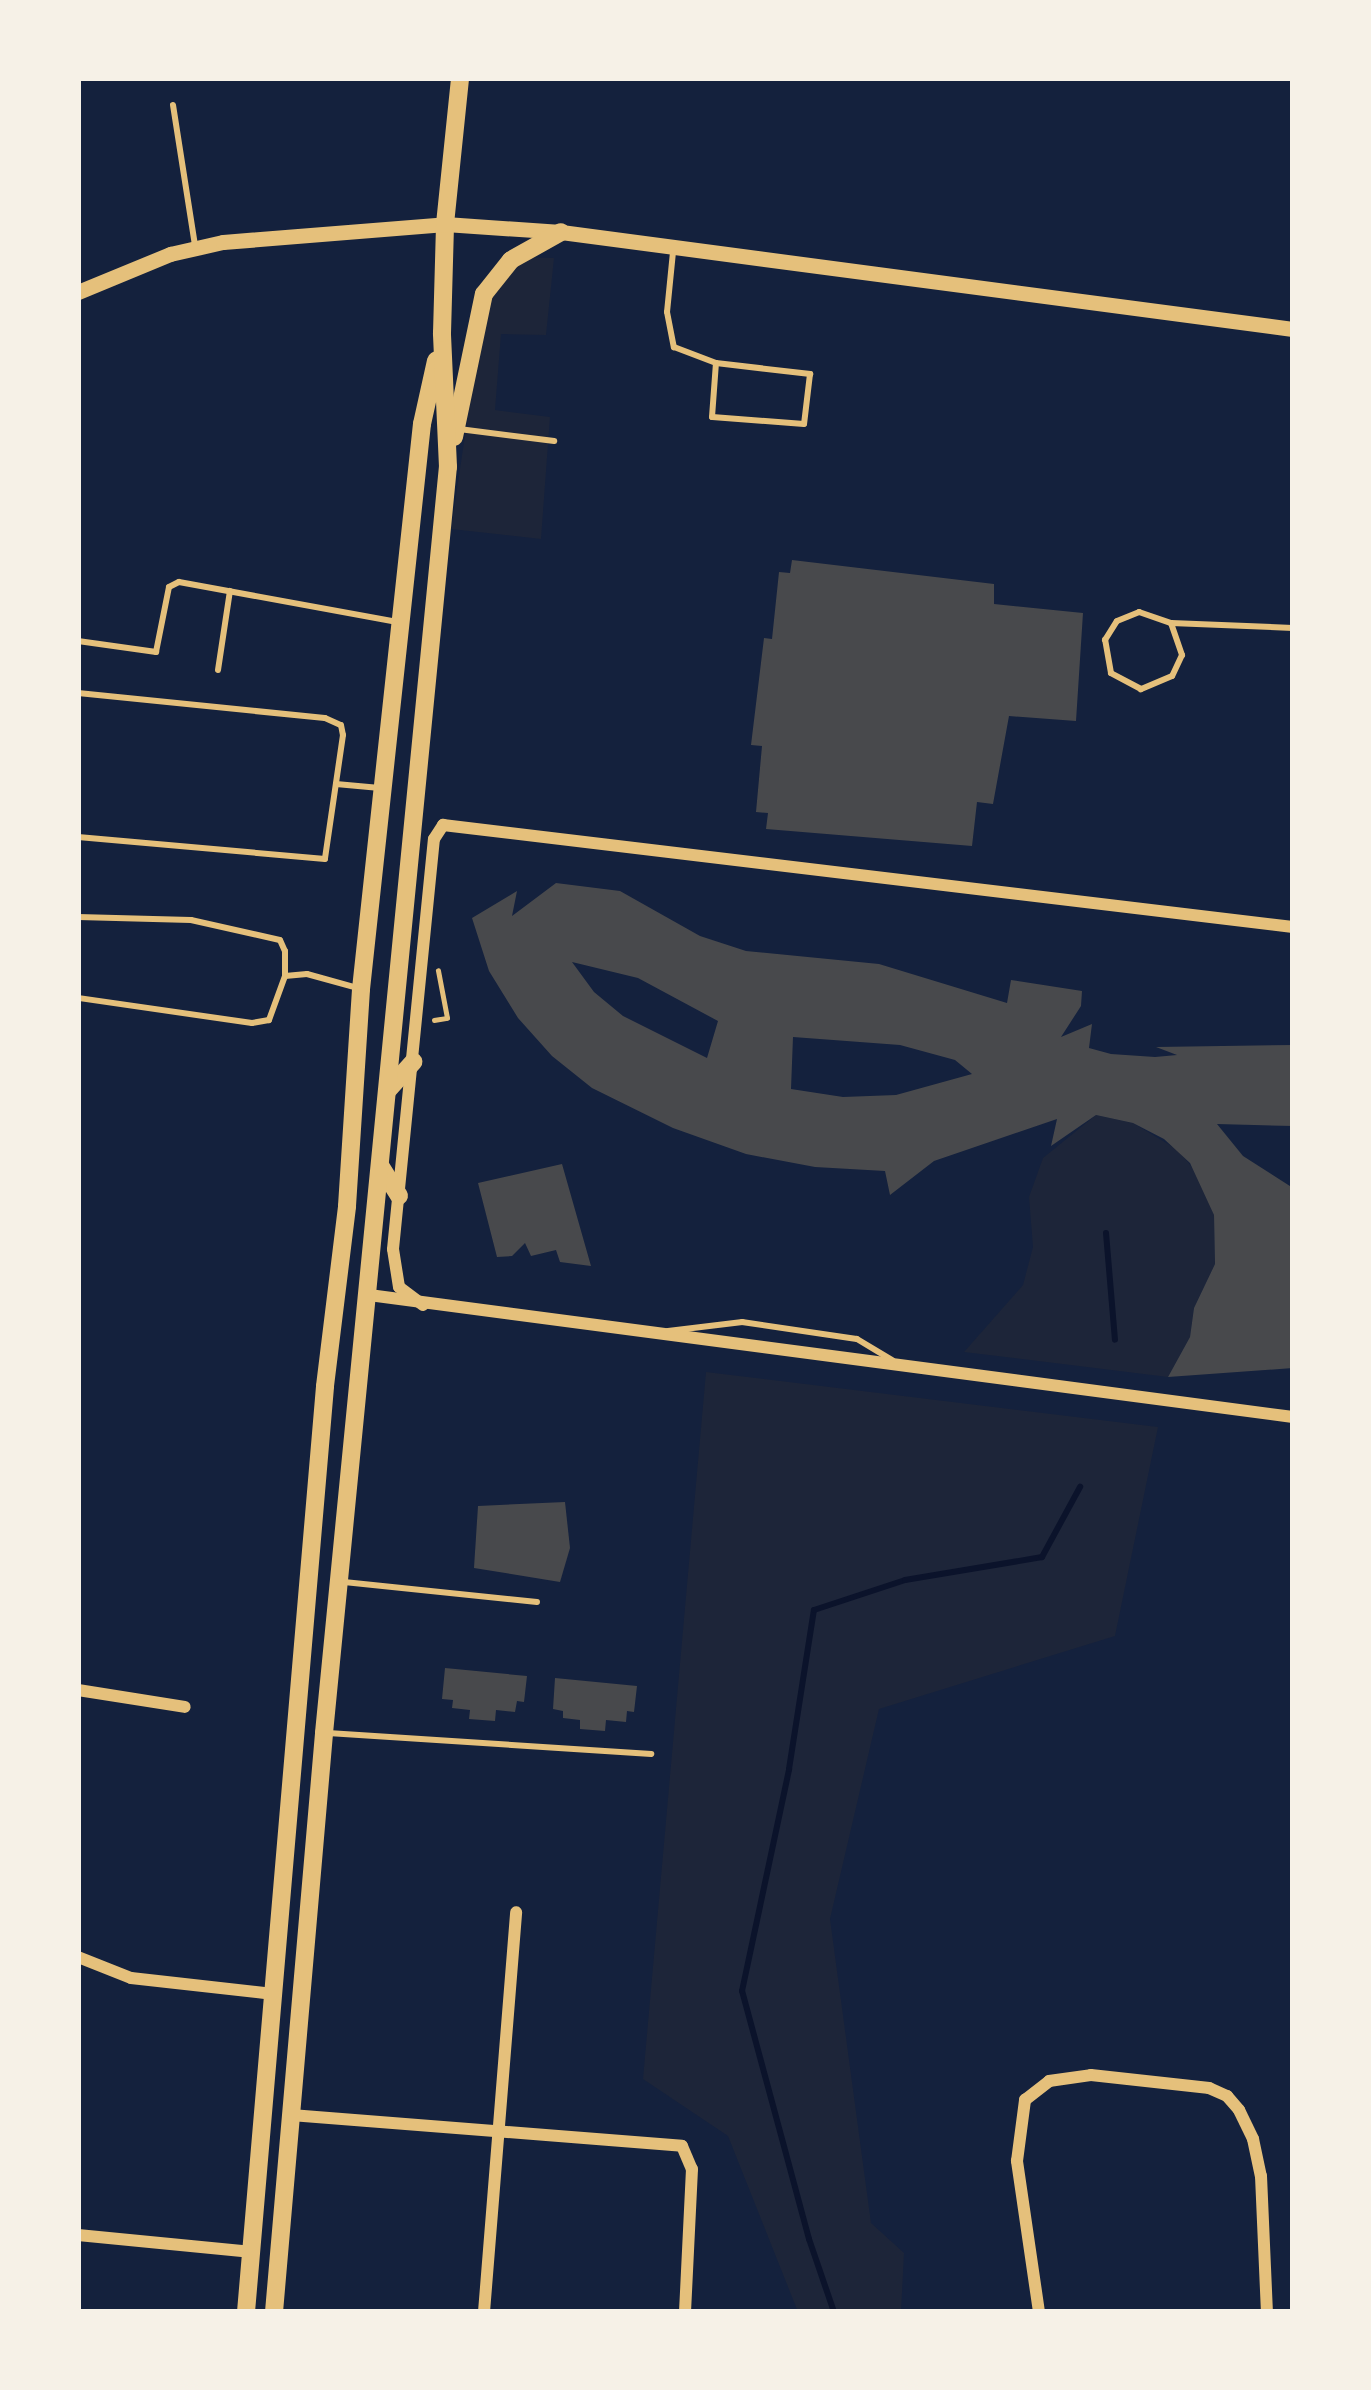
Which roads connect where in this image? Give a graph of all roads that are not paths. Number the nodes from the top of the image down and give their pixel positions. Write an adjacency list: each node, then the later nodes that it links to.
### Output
1 (460, 78): 3 (main road)
2 (172, 105): 6 (lane)
3 (445, 224): 4 (street); 6 (street); 9 (main road)
4 (561, 232): 5 (street); 11 (main road)
5 (674, 247): 8 (street); 10 (lane)
6 (196, 248): 7 (street)
7 (78, 292)
8 (1293, 329)
9 (442, 333): 13 (main road); 15 (main road)
10 (716, 363): 10 (lane)
11 (456, 429): 12 (lane); 13 (main road)
12 (554, 441)
13 (448, 467): 30 (main road)
14 (230, 591): 15 (lane); 18 (lane); 19 (lane)
15 (400, 622): 22 (main road)
16 (1171, 623): 16 (lane); 17 (lane)
17 (1293, 628)
18 (78, 641)
19 (218, 670)
20 (78, 693): 21 (lane)
21 (336, 784): 22 (lane); 23 (lane)
22 (383, 788): 27 (main road)
23 (78, 836)
24 (78, 917): 26 (lane)
25 (1293, 927): 29 (street)
26 (285, 976): 27 (lane); 28 (lane)
27 (361, 989): 46 (main road)
28 (78, 998)
29 (413, 1062): 30 (main road); 32 (street)
30 (387, 1091): 31 (main road)
31 (381, 1167): 32 (main road); 33 (main road)
32 (399, 1196): 34 (street)
33 (369, 1295): 34 (street); 38 (main road)
34 (422, 1306): 35 (street)
35 (652, 1335): 36 (street); 36 (lane)
36 (898, 1366): 37 (street)
37 (1293, 1417)
38 (340, 1581): 39 (lane); 42 (main road)
39 (538, 1602)
40 (78, 1690): 41 (street)
41 (185, 1707)
42 (325, 1733): 43 (lane); 47 (main road)
43 (651, 1754)
44 (516, 1912): 48 (street)
45 (78, 1957): 46 (street)
46 (273, 1994): 50 (main road)
47 (291, 2115): 48 (street); 52 (main road)
48 (499, 2128): 53 (street); 54 (street)
49 (78, 2235): 50 (street)
50 (252, 2252): 51 (main road)
51 (246, 2312)
52 (274, 2312)
53 (484, 2312)
54 (685, 2312)
55 (1039, 2312): 56 (street)
56 (1267, 2312)

